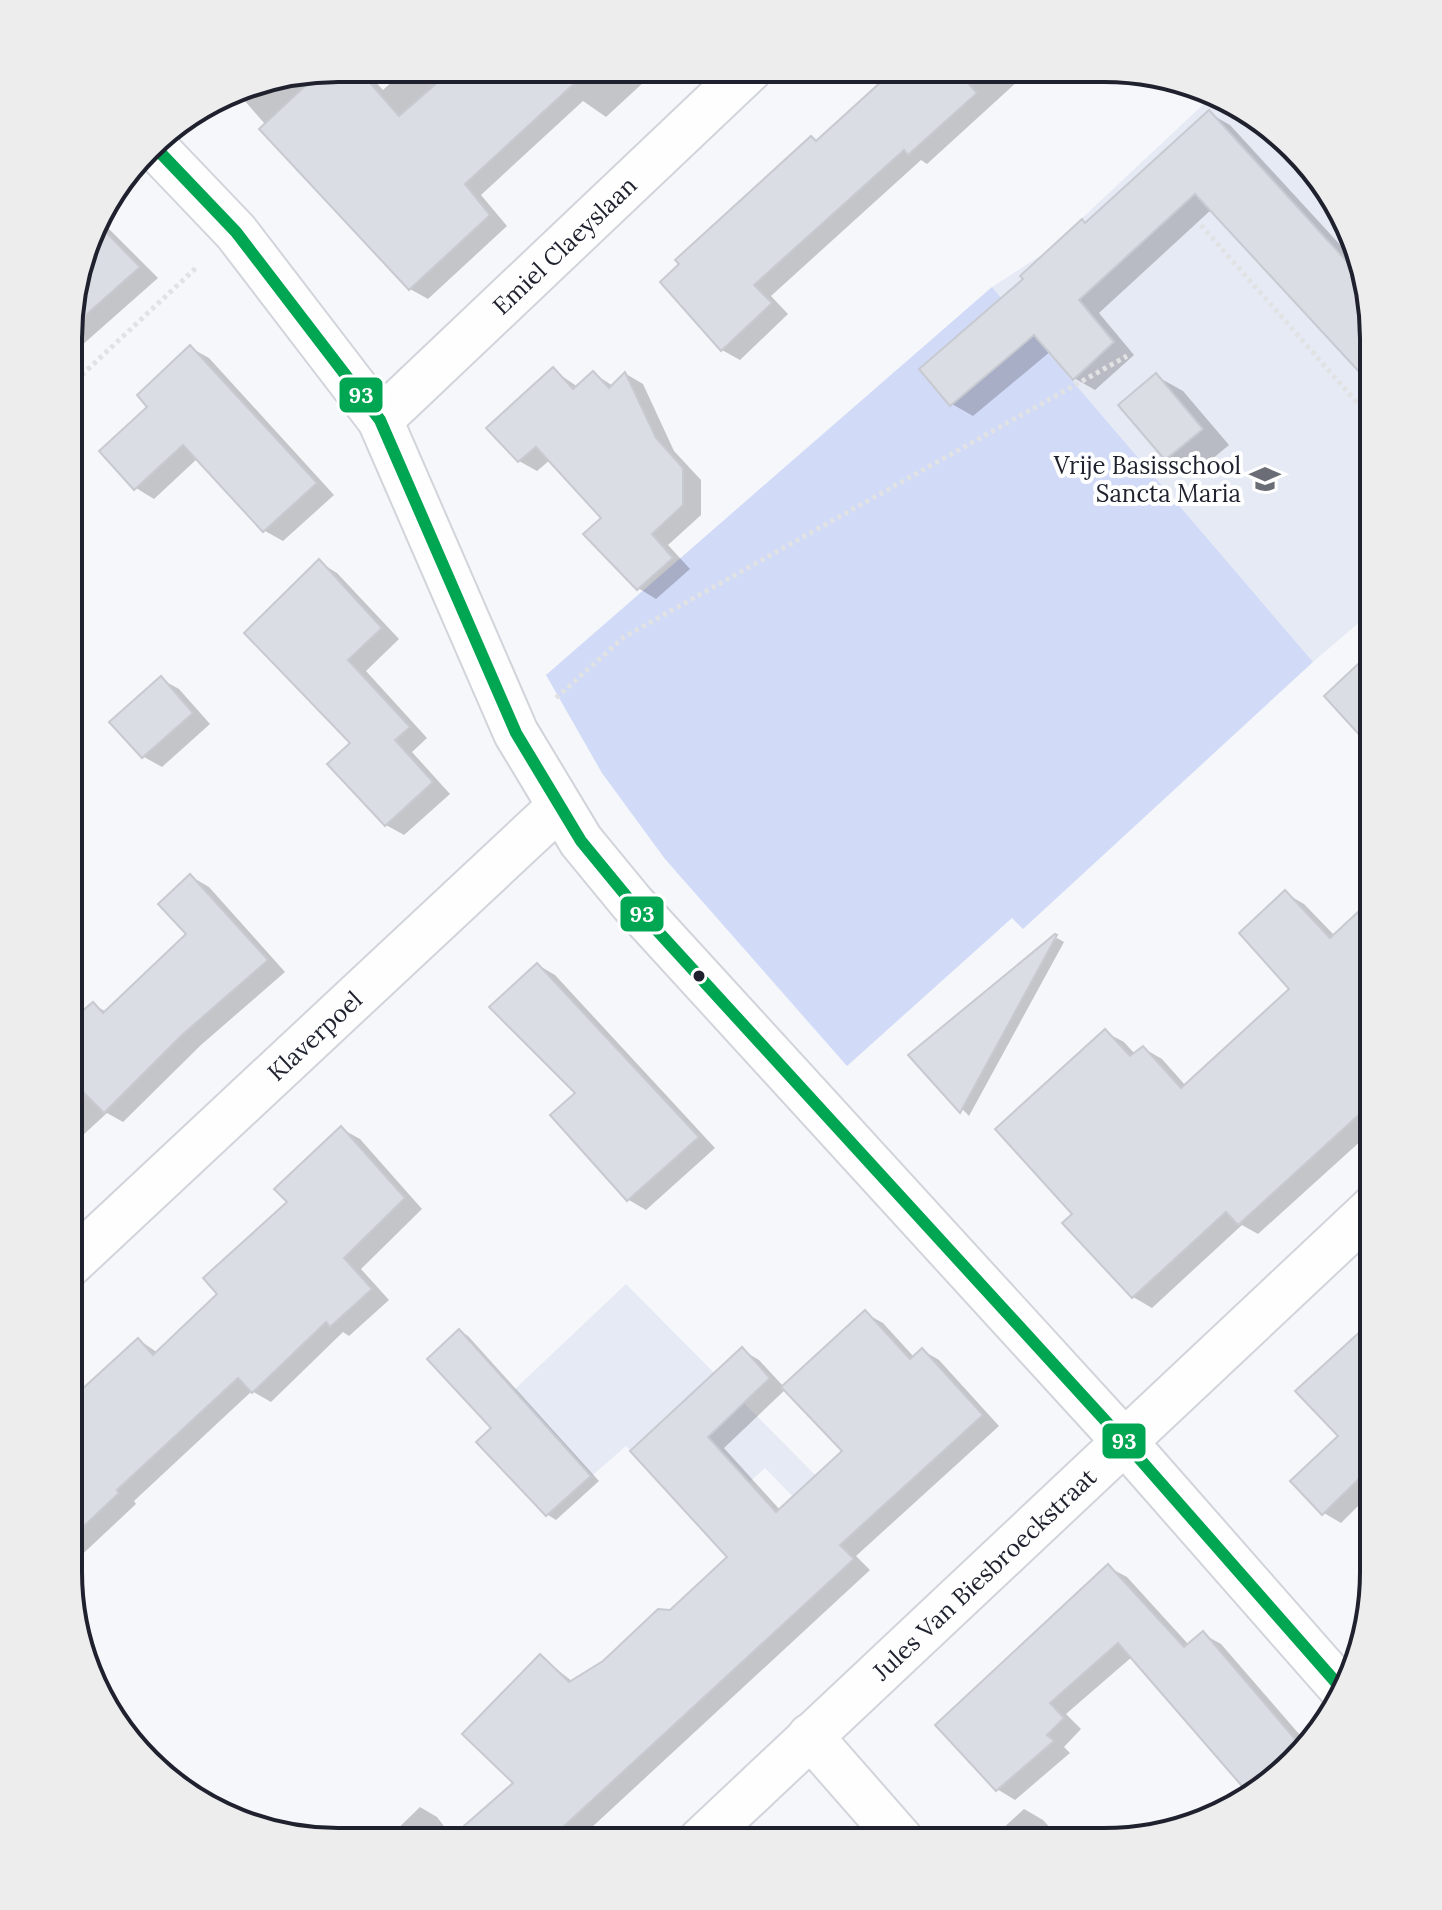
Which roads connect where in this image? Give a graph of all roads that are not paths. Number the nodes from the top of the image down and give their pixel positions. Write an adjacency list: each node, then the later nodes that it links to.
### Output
1 (736, 82): 3 (street, Emiel Claeyslaan)
2 (161, 153): 3 (street)
3 (380, 420): 4 (street)
4 (559, 807): 6 (street, Klaverpoel); 7 (street)
5 (1359, 1221): 7 (street, Jules Van Biesbroeckstraat)
6 (82, 1253)
7 (1123, 1440): 8 (street); 9 (street, Jules Van Biesbroeckstraat)
8 (1335, 1682)
9 (810, 1736): 10 (street, Jules Van Biesbroeckstraat); 11 (street)
10 (714, 1828)
11 (891, 1828)

